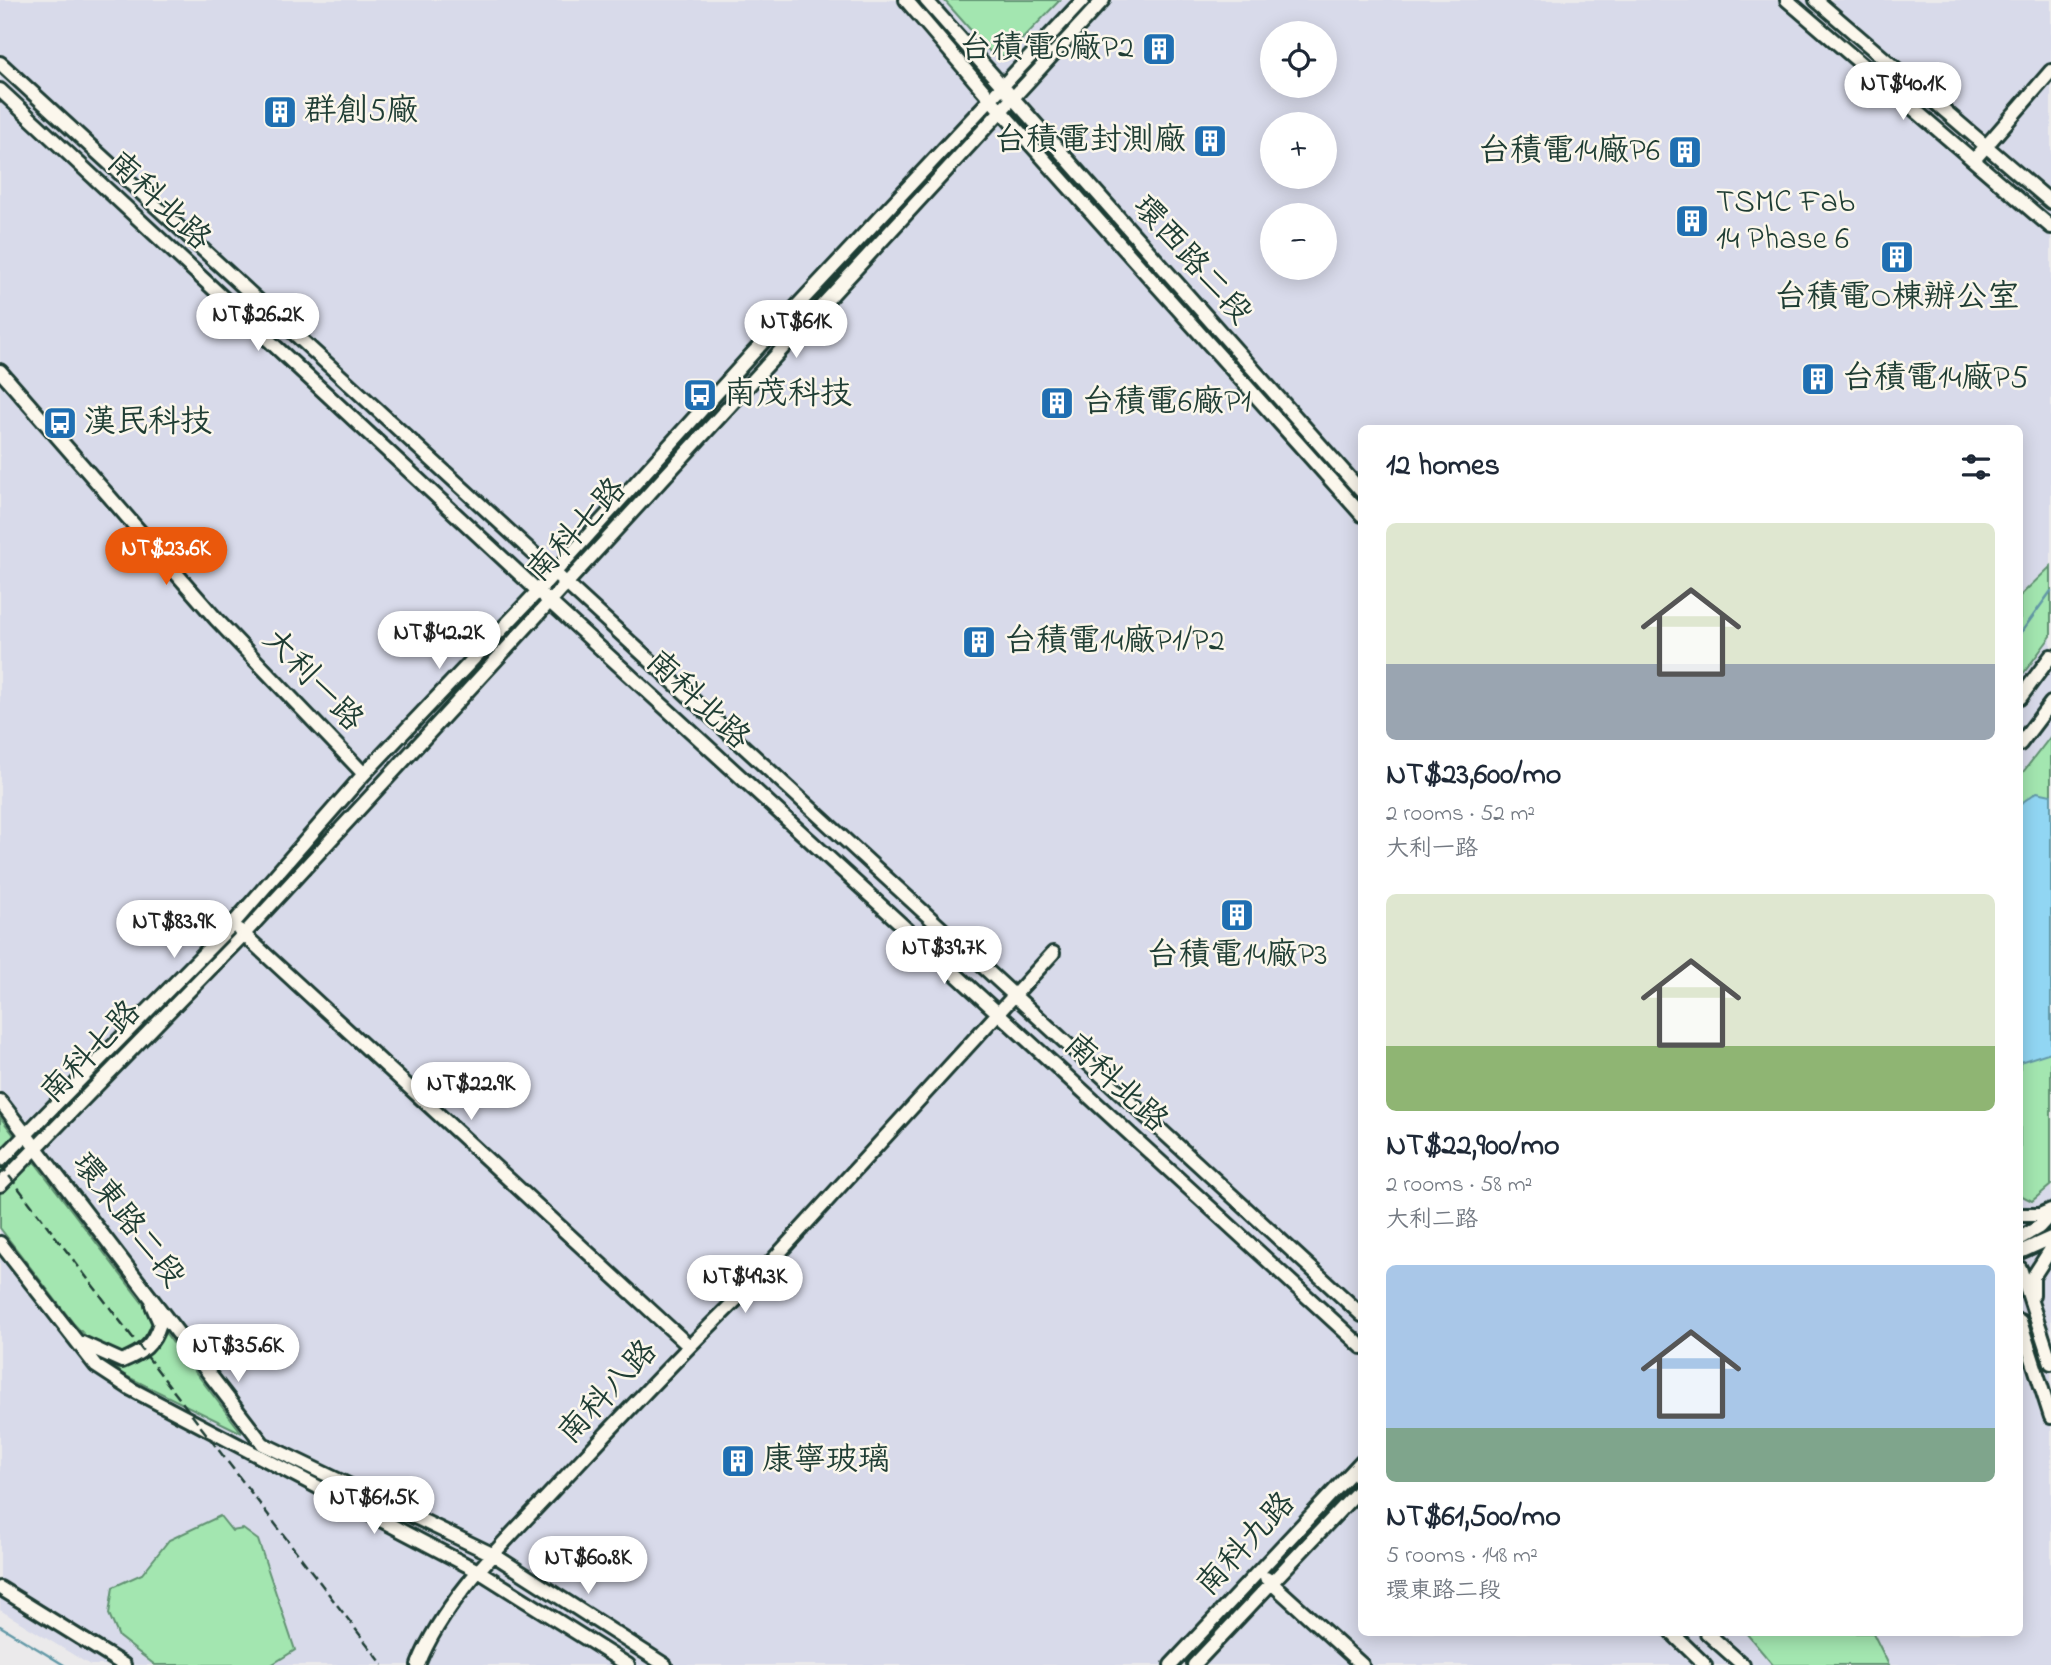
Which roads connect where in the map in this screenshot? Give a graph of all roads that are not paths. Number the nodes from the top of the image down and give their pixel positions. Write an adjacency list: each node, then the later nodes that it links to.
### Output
1 (906, 0): 11 (street)
2 (926, 0): 9 (street, 環西路二段)
3 (1083, 0): 9 (street)
4 (1103, 0): 12 (street, 南科七路)
5 (1787, 0): 15 (street)
6 (1816, 0): 14 (street)
7 (0, 63): 21 (street, 南科北路)
8 (2051, 71): 14 (street)
9 (1001, 86): 11 (street, 南科七路); 12 (street, 環西路二段)
10 (0, 90): 23 (street, 南科北路)
11 (990, 98): 13 (street, 環西路二段); 21 (street, 南科七路)
12 (1011, 98): 13 (street, 南科七路); 19 (street, 環西路二段)
13 (1000, 110): 20 (street, 環西路二段); 22 (street, 南科七路)
14 (1987, 145): 15 (street); 16 (street)
15 (1973, 160): 17 (street)
16 (2048, 199)
17 (2046, 223)
18 (0, 371): 29 (street, 大利一路)
19 (1358, 488)
20 (1358, 511)
21 (553, 574): 22 (street, 南科北路); 23 (street, 南科七路)
22 (564, 584): 24 (street, 南科七路); 33 (street, 南科北路)
23 (538, 591): 24 (street, 南科北路); 29 (street, 南科七路)
24 (549, 600): 31 (street, 南科七路); 34 (street, 南科北路)
25 (2051, 656): 26 (street)
26 (2023, 694)
27 (2051, 703): 28 (street)
28 (2023, 740)
29 (364, 774): 30 (street, 南科七路)
30 (232, 925): 31 (street); 36 (street, 南科七路)
31 (244, 934): 37 (street, 南科七路); 54 (street)
32 (1053, 953): 33 (street, 南科八路)
33 (1015, 992): 34 (street, 南科八路); 50 (street, 南科北路)
34 (998, 1013): 53 (street, 南科北路); 54 (street, 南科八路)
35 (0, 1101): 36 (street, 環東路二段)
36 (25, 1134): 37 (street, 環東路二段); 38 (street, 南科七路)
37 (37, 1148): 39 (street, 南科七路); 48 (street, 環東路二段)
38 (0, 1161)
39 (0, 1185)
40 (2051, 1212): 41 (street); 42 (street)
41 (2023, 1215)
42 (2023, 1236)
43 (2051, 1238): 46 (street)
44 (0, 1243): 52 (street)
45 (2051, 1249): 49 (street)
46 (2023, 1251)
47 (2023, 1277): 49 (street)
48 (143, 1284): 52 (street); 59 (street, 環東路二段)
49 (2033, 1309): 55 (street)
50 (1358, 1311)
51 (2023, 1330): 56 (street)
52 (75, 1339): 60 (street)
53 (1358, 1343)
54 (689, 1346): 59 (street, 南科八路)
55 (2051, 1363)
56 (2051, 1417)
57 (1358, 1465): 61 (street, 南科九路)
58 (1358, 1491): 62 (street, 南科九路)
59 (494, 1555): 60 (street, 南科八路); 69 (street, 環東路二段)
60 (480, 1572): 67 (street, 南科八路); 68 (street)
61 (1260, 1572): 62 (street); 70 (street, 南科九路)
62 (1270, 1582): 71 (street, 南科九路); 72 (street)
63 (0, 1588): 66 (street)
64 (1675, 1636): 73 (street)
65 (1710, 1636): 74 (street)
66 (124, 1665)
67 (418, 1665)
68 (628, 1665)
69 (664, 1665)
70 (1171, 1665)
71 (1194, 1665)
72 (1362, 1665)
73 (1706, 1665)
74 (1743, 1665)

